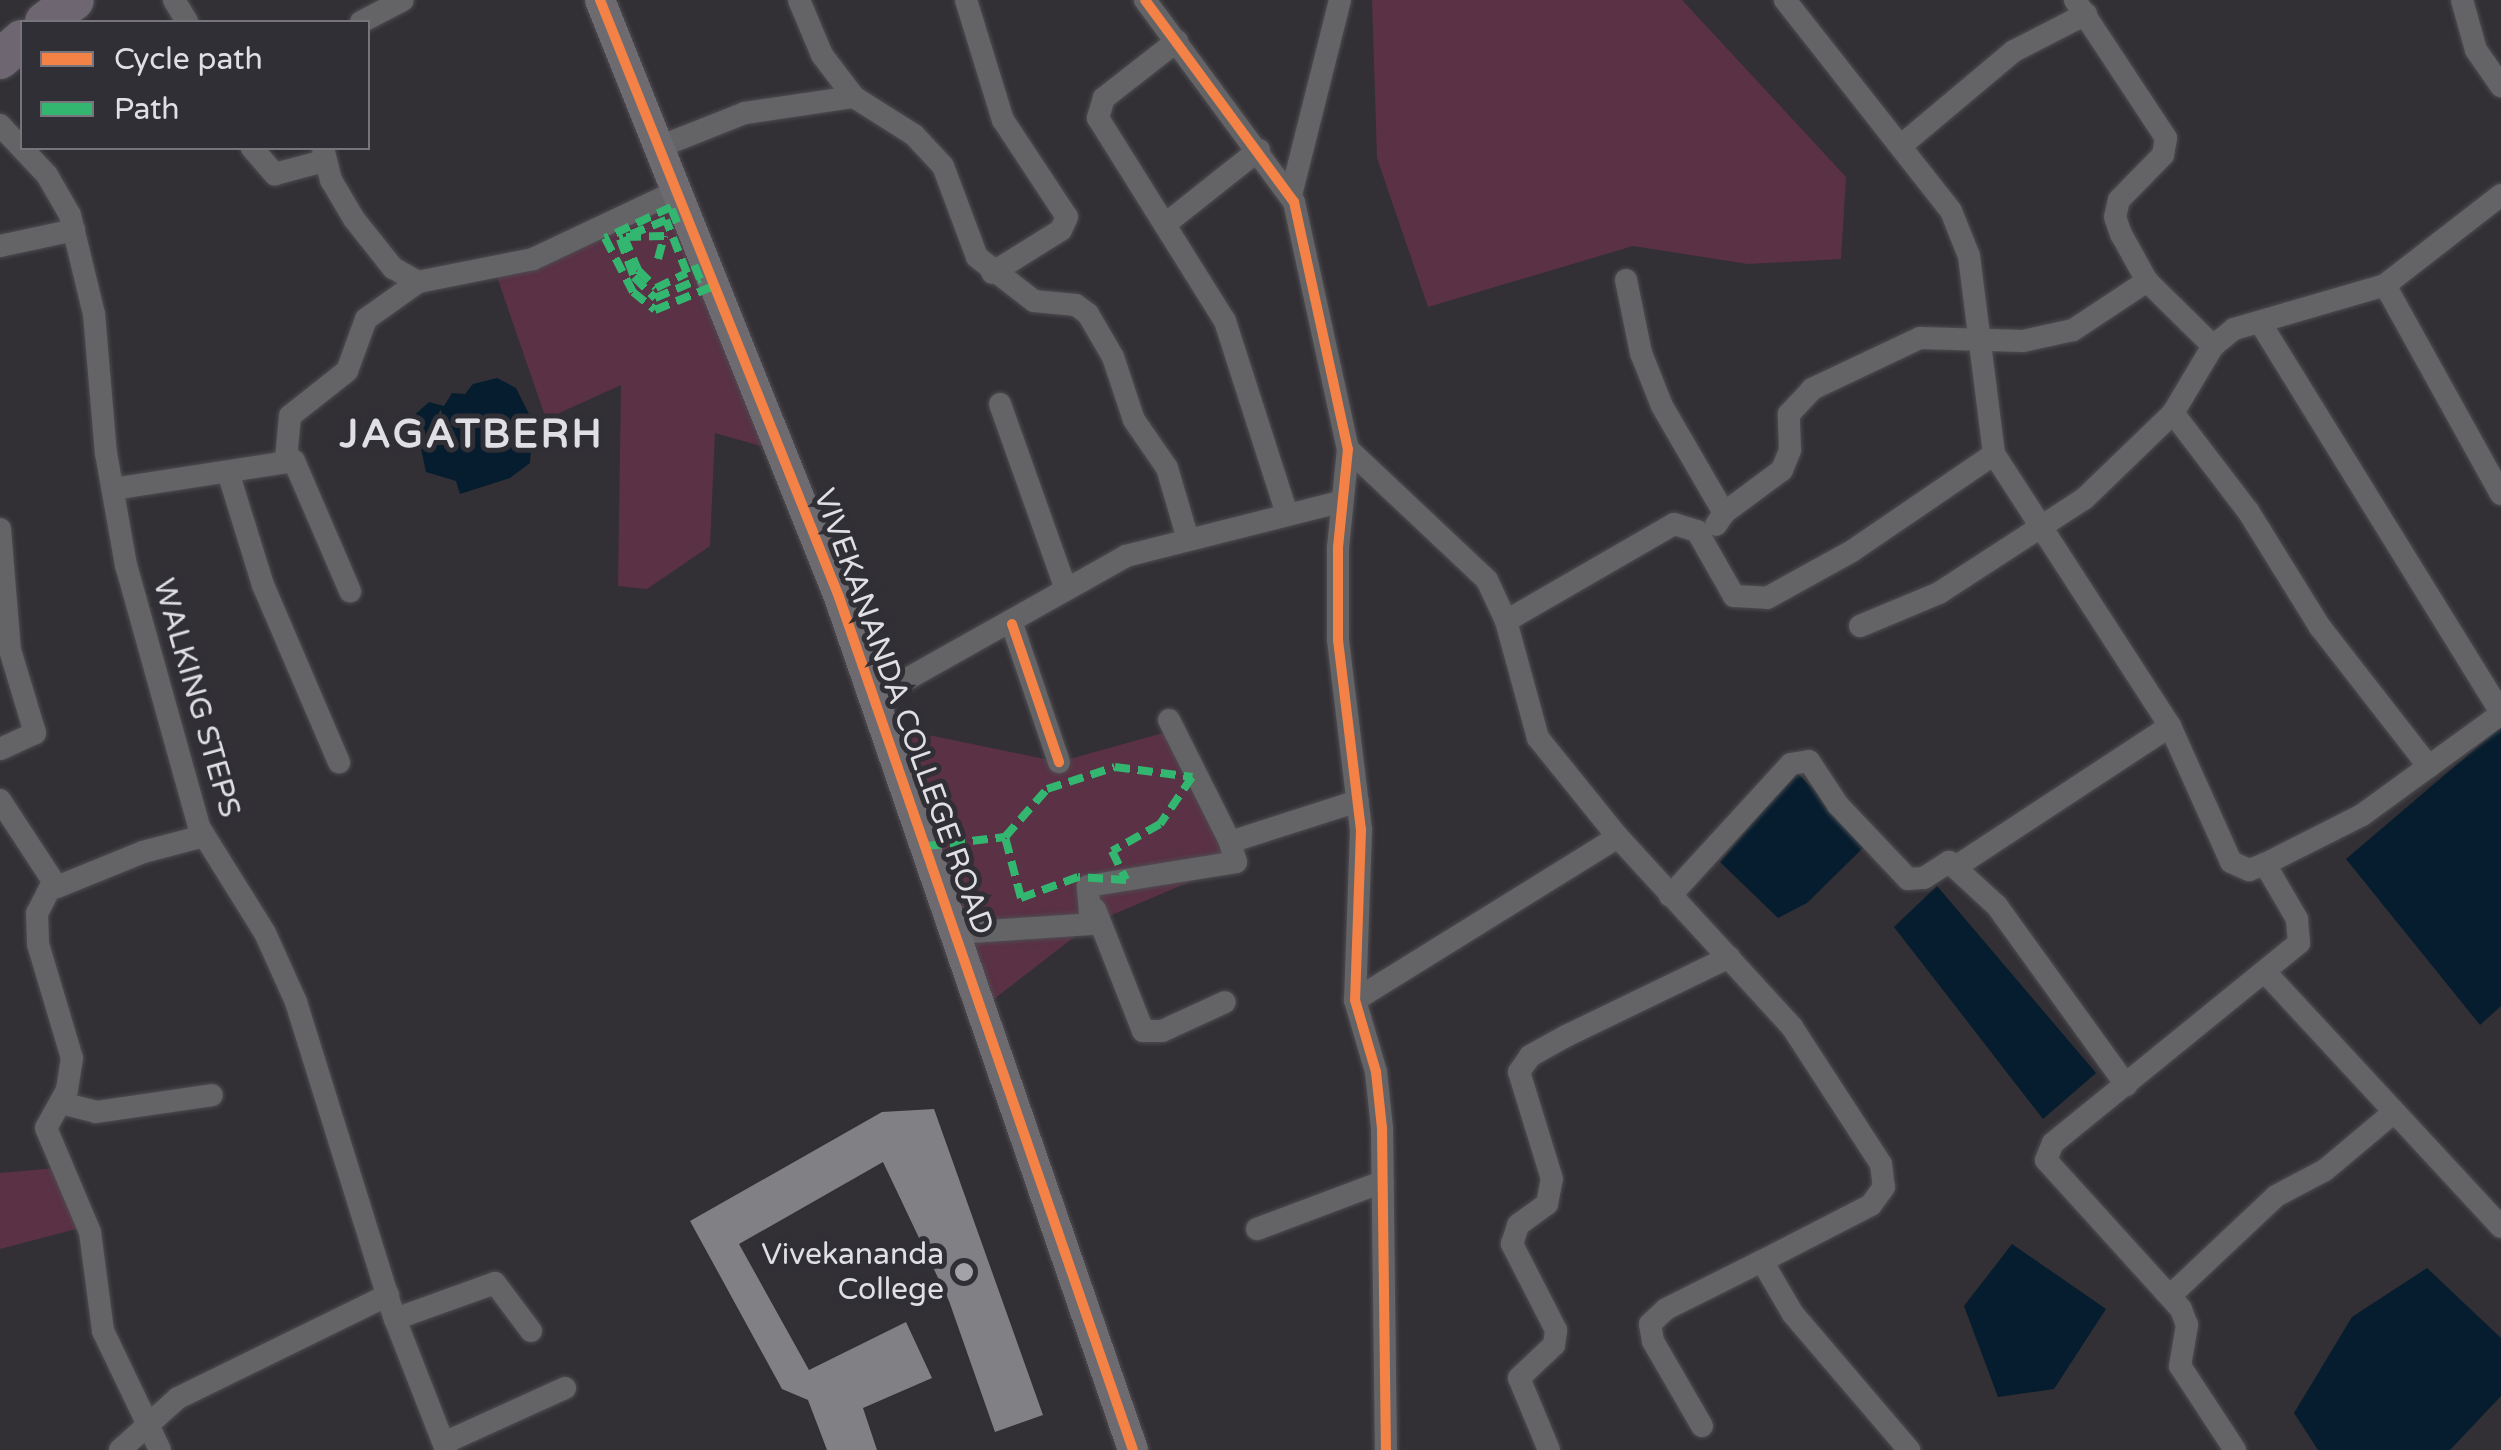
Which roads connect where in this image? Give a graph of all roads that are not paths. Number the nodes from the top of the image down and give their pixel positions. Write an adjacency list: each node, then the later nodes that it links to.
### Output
1 (74, 0): 11 (highway)
2 (403, 0): 12 (street)
3 (600, 0): 21 (street, VIVEKANANDA COLLEGE ROAD)
4 (799, 0): 17 (street)
5 (966, 0): 32 (street)
6 (1145, 0): 14 (street)
7 (1340, 0): 28 (street)
8 (2462, 0): 16 (street)
9 (1795, 4): 19 (street)
10 (2081, 7): 19 (street); 34 (street)
11 (48, 20)
12 (365, 20)
13 (20, 42): 15 (highway)
14 (1177, 42): 24 (street); 29 (street)
15 (0, 59)
16 (2501, 86)
17 (854, 98): 21 (street); 32 (street)
18 (0, 126): 20 (street, WALKING STEPS)
19 (1903, 144): 38 (street)
20 (20, 147)
21 (659, 147): 26 (street, VIVEKANANDA COLLEGE ROAD)
22 (23, 150): 30 (street, WALKING STEPS)
23 (254, 150): 25 (street)
24 (1259, 150): 28 (street); 29 (street)
25 (323, 154): 35 (street)
26 (677, 192): 35 (street); 60 (street, VIVEKANANDA COLLEGE ROAD)
27 (2501, 195): 36 (street)
28 (1291, 196): 42 (street)
29 (1168, 222): 50 (street)
30 (74, 230): 31 (street); 46 (street, WALKING STEPS)
31 (0, 246)
32 (992, 273): 53 (street)
33 (1626, 280): 49 (street)
34 (2148, 281): 38 (street); 39 (street)
35 (418, 282): 44 (street)
36 (2384, 285): 37 (street); 47 (street)
37 (2261, 324): 39 (street); 61 (street)
38 (1978, 338): 43 (street); 49 (street)
39 (2213, 346): 41 (street)
40 (1000, 404): 55 (street)
41 (2173, 413): 52 (street); 67 (street)
42 (1348, 449): 48 (street); 57 (street)
43 (1994, 454): 52 (street); 54 (street)
44 (286, 459): 45 (street); 56 (street)
45 (228, 472): 46 (street); 65 (street)
46 (113, 489): 70 (street, WALKING STEPS)
47 (2501, 494)
48 (1340, 502): 50 (street); 69 (street)
49 (1724, 513): 54 (street)
50 (1287, 514): 53 (street)
51 (0, 529): 64 (street)
52 (2042, 529): 59 (street); 63 (street)
53 (1187, 536): 55 (street)
54 (1701, 536): 57 (street)
55 (1066, 589): 58 (street)
56 (350, 591)
57 (1506, 621): 71 (street)
58 (1012, 624): 60 (street); 66 (street)
59 (1860, 626)
60 (875, 697): 78 (street, VIVEKANANDA COLLEGE ROAD)
61 (2501, 714): 67 (street)
62 (1169, 720): 72 (street)
63 (2170, 726): 73 (street); 74 (street)
64 (0, 749)
65 (339, 762)
66 (1059, 762)
67 (2428, 767): 73 (street)
68 (0, 800): 75 (street)
69 (1358, 801): 72 (street); 81 (street)
70 (204, 836): 75 (street); 92 (street, WALKING STEPS)
71 (1618, 837): 77 (street); 81 (street)
72 (1230, 842): 76 (street)
73 (2266, 864): 80 (street)
74 (1956, 866): 77 (street); 83 (street)
75 (52, 884): 85 (street)
76 (1088, 886): 78 (street); 82 (street)
77 (1670, 896): 79 (street)
78 (957, 933): 99 (street, VIVEKANANDA COLLEGE ROAD)
79 (1729, 957): 90 (street); 103 (street)
80 (2266, 973): 83 (street); 86 (street)
81 (1356, 1000): 87 (street)
82 (1225, 1002)
83 (2126, 1085): 91 (street)
84 (212, 1095): 85 (street)
85 (62, 1103): 97 (street)
86 (2394, 1112): 88 (street); 91 (street)
87 (1382, 1182): 89 (street); 102 (street)
88 (2501, 1226)
89 (1257, 1229)
90 (1762, 1261): 96 (street); 104 (street)
91 (2171, 1294): 105 (street)
92 (388, 1296): 93 (street, WALKING STEPS); 97 (street)
93 (395, 1319): 94 (street); 98 (street, WALKING STEPS)
94 (531, 1331)
95 (565, 1388): 98 (street)
96 (1702, 1426)
97 (150, 1428): 100 (street); 101 (street)
98 (445, 1447)
99 (1126, 1448)
100 (120, 1450)
101 (160, 1450)
102 (1386, 1450)
103 (1548, 1450)
104 (1910, 1450)
105 (2235, 1450)

